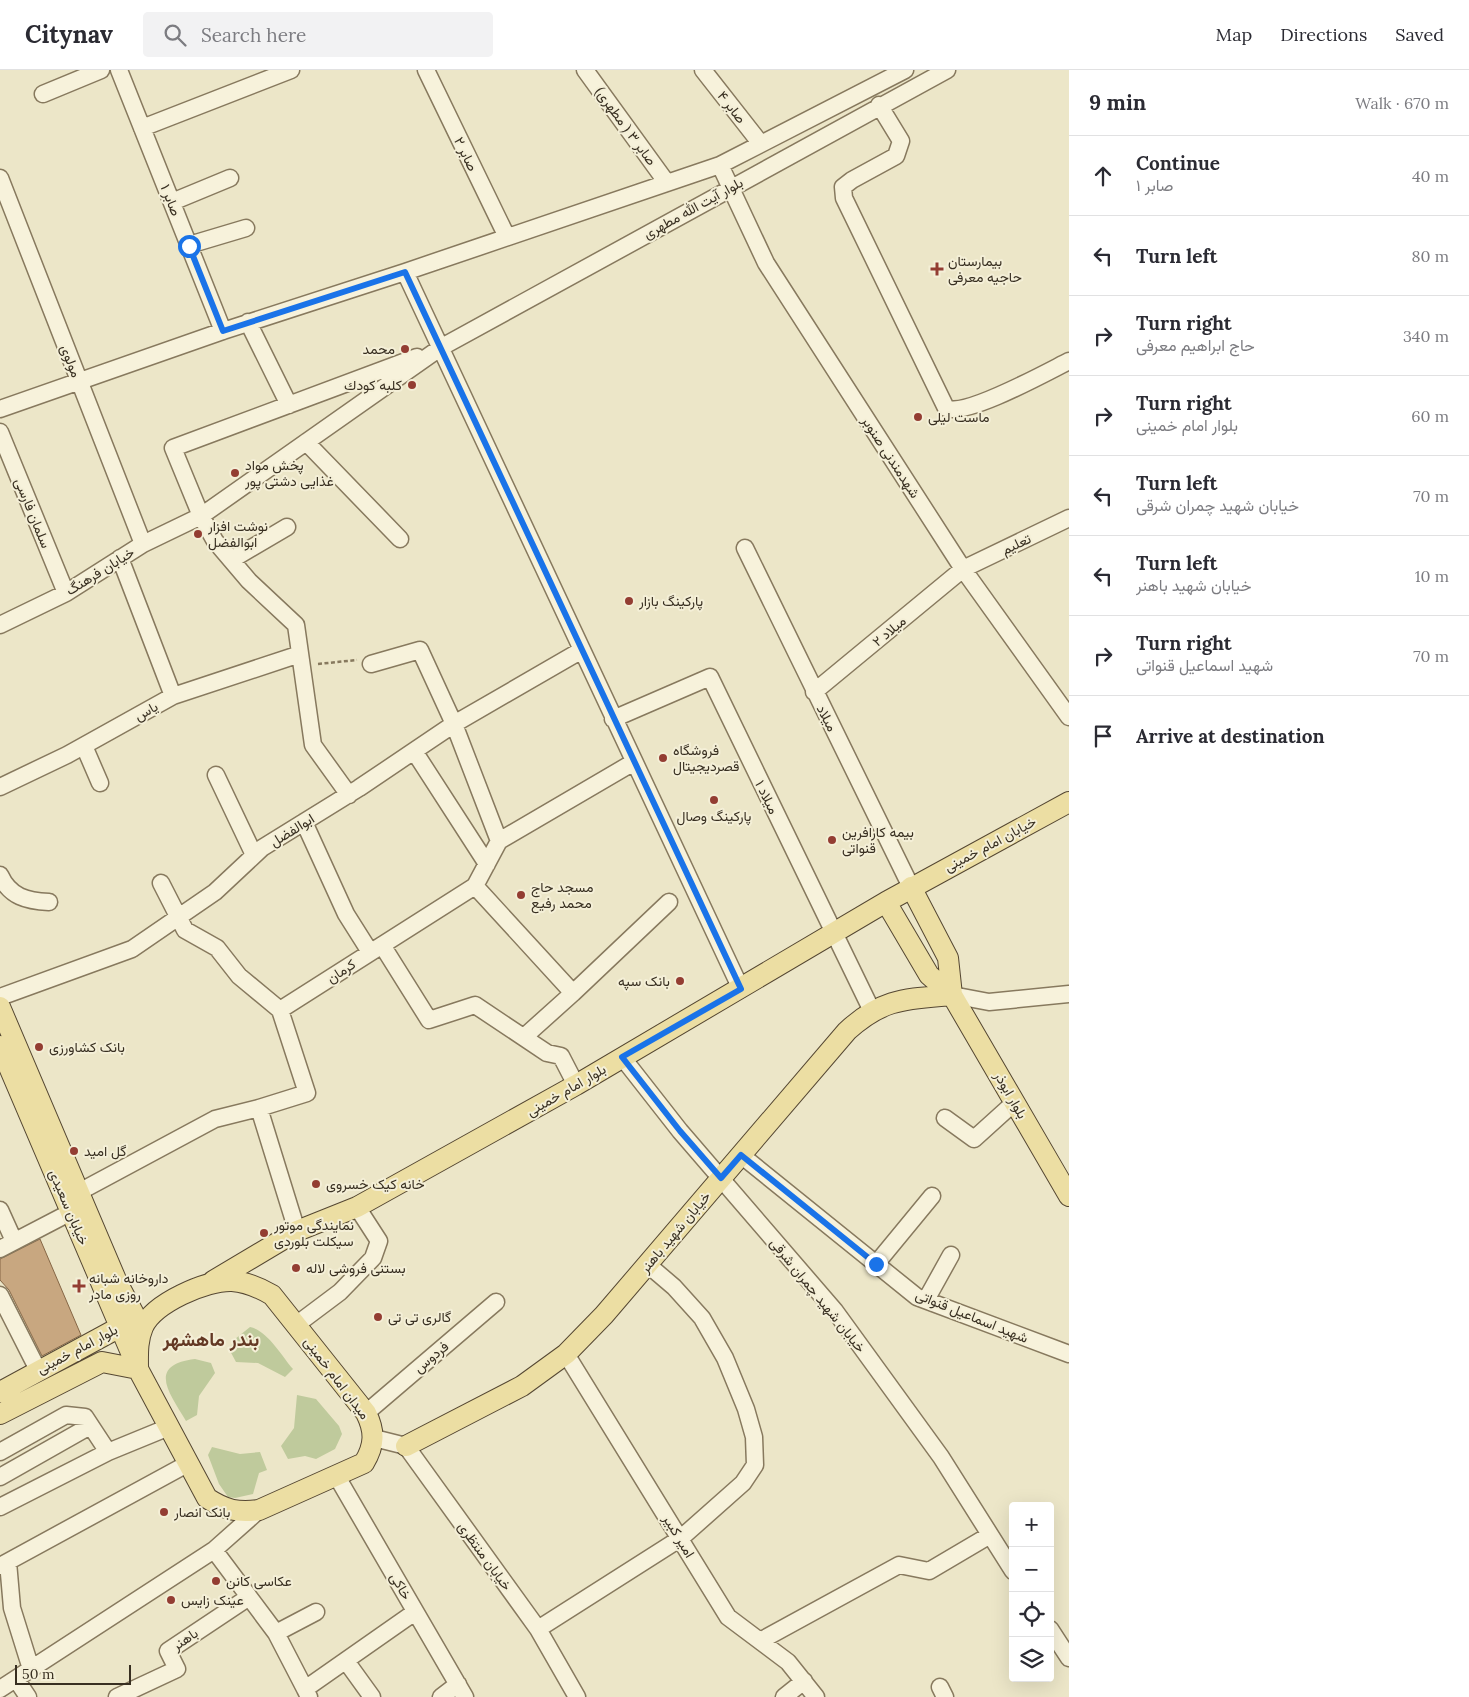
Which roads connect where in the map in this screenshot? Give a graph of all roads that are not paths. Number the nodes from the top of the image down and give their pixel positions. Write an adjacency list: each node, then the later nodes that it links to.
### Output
1 (101, 70): 9 (street)
2 (119, 70): 11 (street, صابر ۱)
3 (291, 70): 11 (street)
4 (426, 70): 20 (street, صابر ۲)
5 (585, 70): 16 (street, صابر ۳ ( مطهری))
6 (703, 70): 12 (street, صابر ۴)
7 (905, 70): 12 (street, بلوار آیت الله مطهری)
8 (947, 70): 10 (street, بلوار آیت الله مطهری)
9 (43, 94)
10 (879, 105): 17 (street, بلوار آیت الله مطهری); 26 (street)
11 (142, 128): 18 (street, صابر ۱)
12 (761, 144): 13 (street, بلوار آیت الله مطهری)
13 (720, 165): 16 (street, بلوار آیت الله مطهری); 17 (street, شهدمندنی صنوبر)
14 (0, 178): 27 (street, مولوی)
15 (230, 178): 18 (street)
16 (667, 183): 20 (street, بلوار آیت الله مطهری)
17 (731, 187): 25 (street, بلوار آیت الله مطهری); 40 (street, شهدمندنی صنوبر)
18 (172, 202): 21 (street, صابر ۱)
19 (246, 228): 21 (street)
20 (507, 237): 22 (street, بلوار آیت الله مطهری)
21 (189, 246): 24 (street, صابر ۱)
22 (405, 272): 23 (street, بلوار آیت الله مطهری); 25 (street)
23 (248, 322): 24 (street, بلوار آیت الله مطهری); 28 (street)
24 (223, 331): 27 (street, بلوار آیت الله مطهری)
25 (440, 348): 28 (street); 31 (street, خیابان فرهنگ); 43 (street)
26 (1069, 361)
27 (80, 383): 29 (street, بلوار آیت الله مطهری); 36 (street, مولوی)
28 (289, 405): 32 (street)
29 (0, 409)
30 (0, 432): 41 (street, سلمان فارسی)
31 (306, 442): 32 (street, خیابان فرهنگ); 35 (street)
32 (201, 516): 36 (street, خیابان فرهنگ); 39 (street)
33 (1069, 518): 40 (street, تعلیم)
34 (287, 527): 39 (street)
35 (400, 539)
36 (143, 544): 38 (street, خیابان فرهنگ)
37 (745, 548): 46 (street, میلاد)
38 (120, 558): 41 (street, خیابان فرهنگ); 47 (street)
39 (231, 560): 44 (street)
40 (963, 569): 46 (street, میلاد ۲); 48 (street, شهدمندنی صنوبر)
41 (66, 593): 42 (street, خیابان فرهنگ)
42 (0, 625)
43 (582, 650): 49 (street); 50 (street, ابوالفضل)
44 (301, 660): 47 (street, یاس); 57 (street)
45 (371, 664): 50 (street)
46 (814, 692): 66 (street, میلاد)
47 (173, 696): 51 (street, یاس)
48 (1069, 717)
49 (613, 718): 53 (street); 71 (street, میلاد ۱)
50 (454, 724): 52 (street, ابوالفضل); 60 (street)
51 (84, 746): 55 (street); 56 (street, یاس)
52 (414, 751): 57 (street, ابوالفضل); 62 (street)
53 (634, 762): 60 (street); 73 (street)
54 (216, 775): 61 (street)
55 (100, 783)
56 (0, 787)
57 (349, 795): 59 (street, ابوالفضل)
58 (1069, 802): 66 (main road, خیابان امام خمینی)
59 (304, 822): 61 (street, ابوالفضل); 72 (street)
60 (499, 841): 62 (street, کرمان)
61 (254, 855): 70 (street, ابوالفضل)
62 (487, 864): 65 (street, کرمان)
63 (1, 882): 67 (street)
64 (161, 883): 70 (street)
65 (475, 886): 72 (street, کرمان); 74 (street)
66 (911, 887): 69 (main road, بلوار امام خمینی); 76 (main road)
67 (49, 902)
68 (669, 902): 74 (street)
69 (886, 902): 71 (main road, بلوار امام خمینی); 76 (main road)
70 (178, 917): 77 (street, ابوالفضل); 79 (street)
71 (833, 934): 73 (main road, بلوار امام خمینی); 80 (street, میلاد ۱)
72 (376, 949): 79 (street, کرمان); 81 (street)
73 (741, 989): 83 (main road, بلوار امام خمینی)
74 (573, 993): 81 (street)
75 (1069, 994): 76 (street)
76 (952, 995): 80 (main road, خیابان شهید باهنر); 86 (main road, بلوار ابوذر)
77 (0, 997)
78 (0, 1007): 91 (main road, خیابان سعیدی)
79 (280, 1010): 87 (street)
80 (872, 1011): 89 (main road, خیابان شهید باهنر)
81 (524, 1037): 85 (street)
82 (0, 1046): 84 (main road, خیابان سعیدی)
83 (622, 1057): 85 (main road, بلوار امام خمینی); 90 (street, خیابان شهید چمران شرقی)
84 (6, 1077): 96 (main road, خیابان سعیدی)
85 (576, 1085): 94 (main road, بلوار امام خمینی)
86 (1015, 1102): 88 (street); 93 (main road, بلوار ابوذر)
87 (258, 1108): 91 (street); 97 (street)
88 (946, 1118)
89 (741, 1155): 90 (main road, خیابان شهید باهنر); 101 (street, شهید اسماعیل قنواتی)
90 (721, 1178): 100 (main road, خیابان شهید باهنر); 127 (street, خیابان شهید چمران شرقی)
91 (79, 1192): 107 (main road, خیابان سعیدی)
92 (932, 1196): 101 (street)
93 (1069, 1196)
94 (357, 1206): 97 (main road, بلوار امام خمینی); 108 (street)
95 (0, 1210): 98 (street)
96 (71, 1212): 98 (street); 107 (main road, خیابان سعیدی)
97 (294, 1233): 102 (main road, بلوار امام خمینی)
98 (7, 1245)
99 (951, 1255): 104 (street)
100 (647, 1264): 109 (main road, خیابان شهید باهنر); 128 (street)
101 (876, 1264): 104 (street, شهید اسماعیل قنواتی)
102 (209, 1283): 106 (main road, میدان امام خمینی); 108 (main road, میدان امام خمینی)
103 (0, 1295): 112 (street)
104 (926, 1300): 110 (street, شهید اسماعیل قنواتی)
105 (496, 1302): 114 (street, فردوس)
106 (156, 1309): 107 (main road, بلوار امام خمینی); 111 (main road, میدان امام خمینی)
107 (128, 1322): 111 (main road, خیابان سعیدی); 112 (main road, بلوار امام خمینی)
108 (296, 1325): 114 (main road, میدان امام خمینی)
109 (566, 1354): 119 (main road, خیابان شهید باهنر); 128 (street, امیر کبیر)
110 (1069, 1354)
111 (138, 1369): 115 (main road, بلوار امام خمینی); 117 (main road, میدان امام خمینی)
112 (38, 1370): 113 (main road, بلوار امام خمینی)
113 (0, 1392)
114 (366, 1412): 118 (main road, میدان امام خمینی)
115 (0, 1414)
116 (90, 1426): 120 (street); 121 (street); 124 (street)
117 (169, 1426): 121 (street); 122 (main road, میدان امام خمینی)
118 (374, 1438): 119 (street); 123 (main road, میدان امام خمینی)
119 (406, 1446): 135 (street, خیابان منتظری)
120 (0, 1452)
121 (108, 1452): 125 (street)
122 (189, 1464): 126 (main road, میدان امام خمینی); 130 (street)
123 (336, 1475): 126 (main road, میدان امام خمینی); 134 (street, خاکی)
124 (0, 1477)
125 (0, 1507)
126 (259, 1510): 129 (street)
127 (990, 1535): 131 (street, خیابان شهید چمران شرقی); 138 (street)
128 (681, 1538): 135 (street); 138 (street, امیر کبیر)
129 (214, 1550): 132 (street); 141 (street)
130 (4, 1564): 141 (street)
131 (1009, 1565)
132 (249, 1596): 136 (street); 147 (street, باهنر)
133 (316, 1612): 136 (street)
134 (415, 1612): 140 (street); 145 (street, خاکی)
135 (538, 1629): 151 (street, خیابان منتظری)
136 (276, 1633): 146 (street)
137 (1054, 1635): 139 (street)
138 (760, 1641): 143 (street, امیر کبیر)
139 (1069, 1658)
140 (346, 1661): 146 (street); 149 (street)
141 (31, 1669): 142 (street)
142 (16, 1679): 144 (street); 148 (street)
143 (804, 1681): 152 (street); 153 (street, امیر کبیر)
144 (0, 1689)
145 (461, 1690): 150 (street)
146 (307, 1693)
147 (122, 1696)
148 (28, 1697)
149 (372, 1697)
150 (441, 1697)
151 (577, 1697)
152 (784, 1697)
153 (816, 1697)

